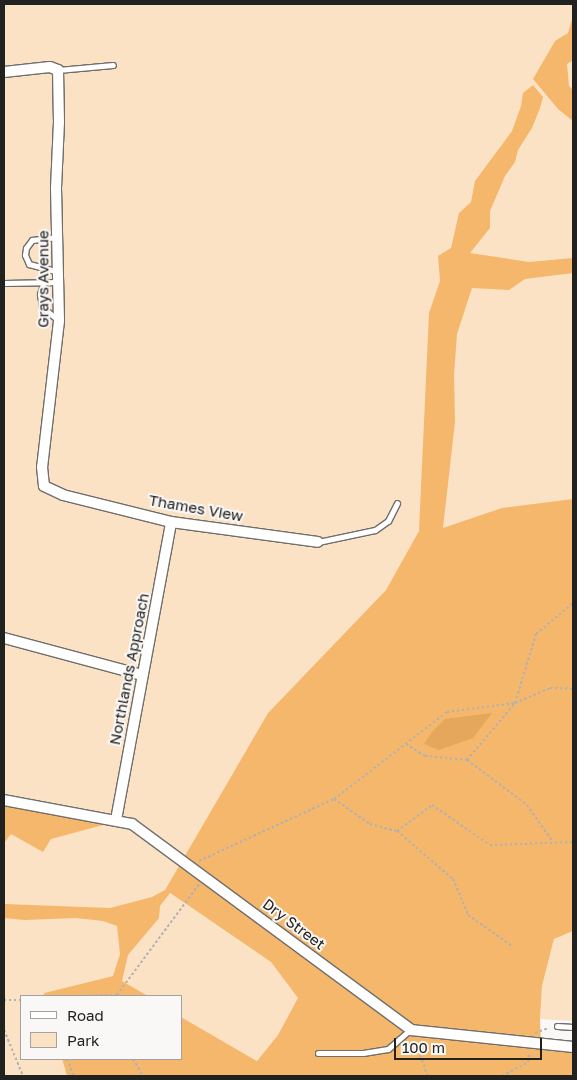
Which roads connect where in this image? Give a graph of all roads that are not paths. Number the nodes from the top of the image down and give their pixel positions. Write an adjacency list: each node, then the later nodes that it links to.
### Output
1 (113, 65): 2 (lane)
2 (58, 70): 3 (street); 4 (street, Grays Avenue)
3 (4, 72)
4 (59, 238): 5 (street, Grays Avenue); 5 (lane)
5 (60, 277): 6 (lane); 8 (street, Grays Avenue)
6 (44, 281): 7 (lane); 8 (lane)
7 (4, 283)
8 (59, 321): 9 (street, Grays Avenue)
9 (44, 486): 11 (street, Thames View)
10 (397, 503): 12 (lane)
11 (171, 522): 12 (street, Thames View); 14 (street, Northlands Approach)
12 (318, 542)
13 (4, 638): 14 (street)
14 (142, 675): 16 (street, Northlands Approach)
15 (4, 800): 16 (street, Dry Street)
16 (116, 820): 19 (street, Dry Street)
17 (557, 1026): 18 (lane)
18 (573, 1027)
19 (411, 1030): 20 (street); 21 (lane)
20 (573, 1046)
21 (318, 1053)

